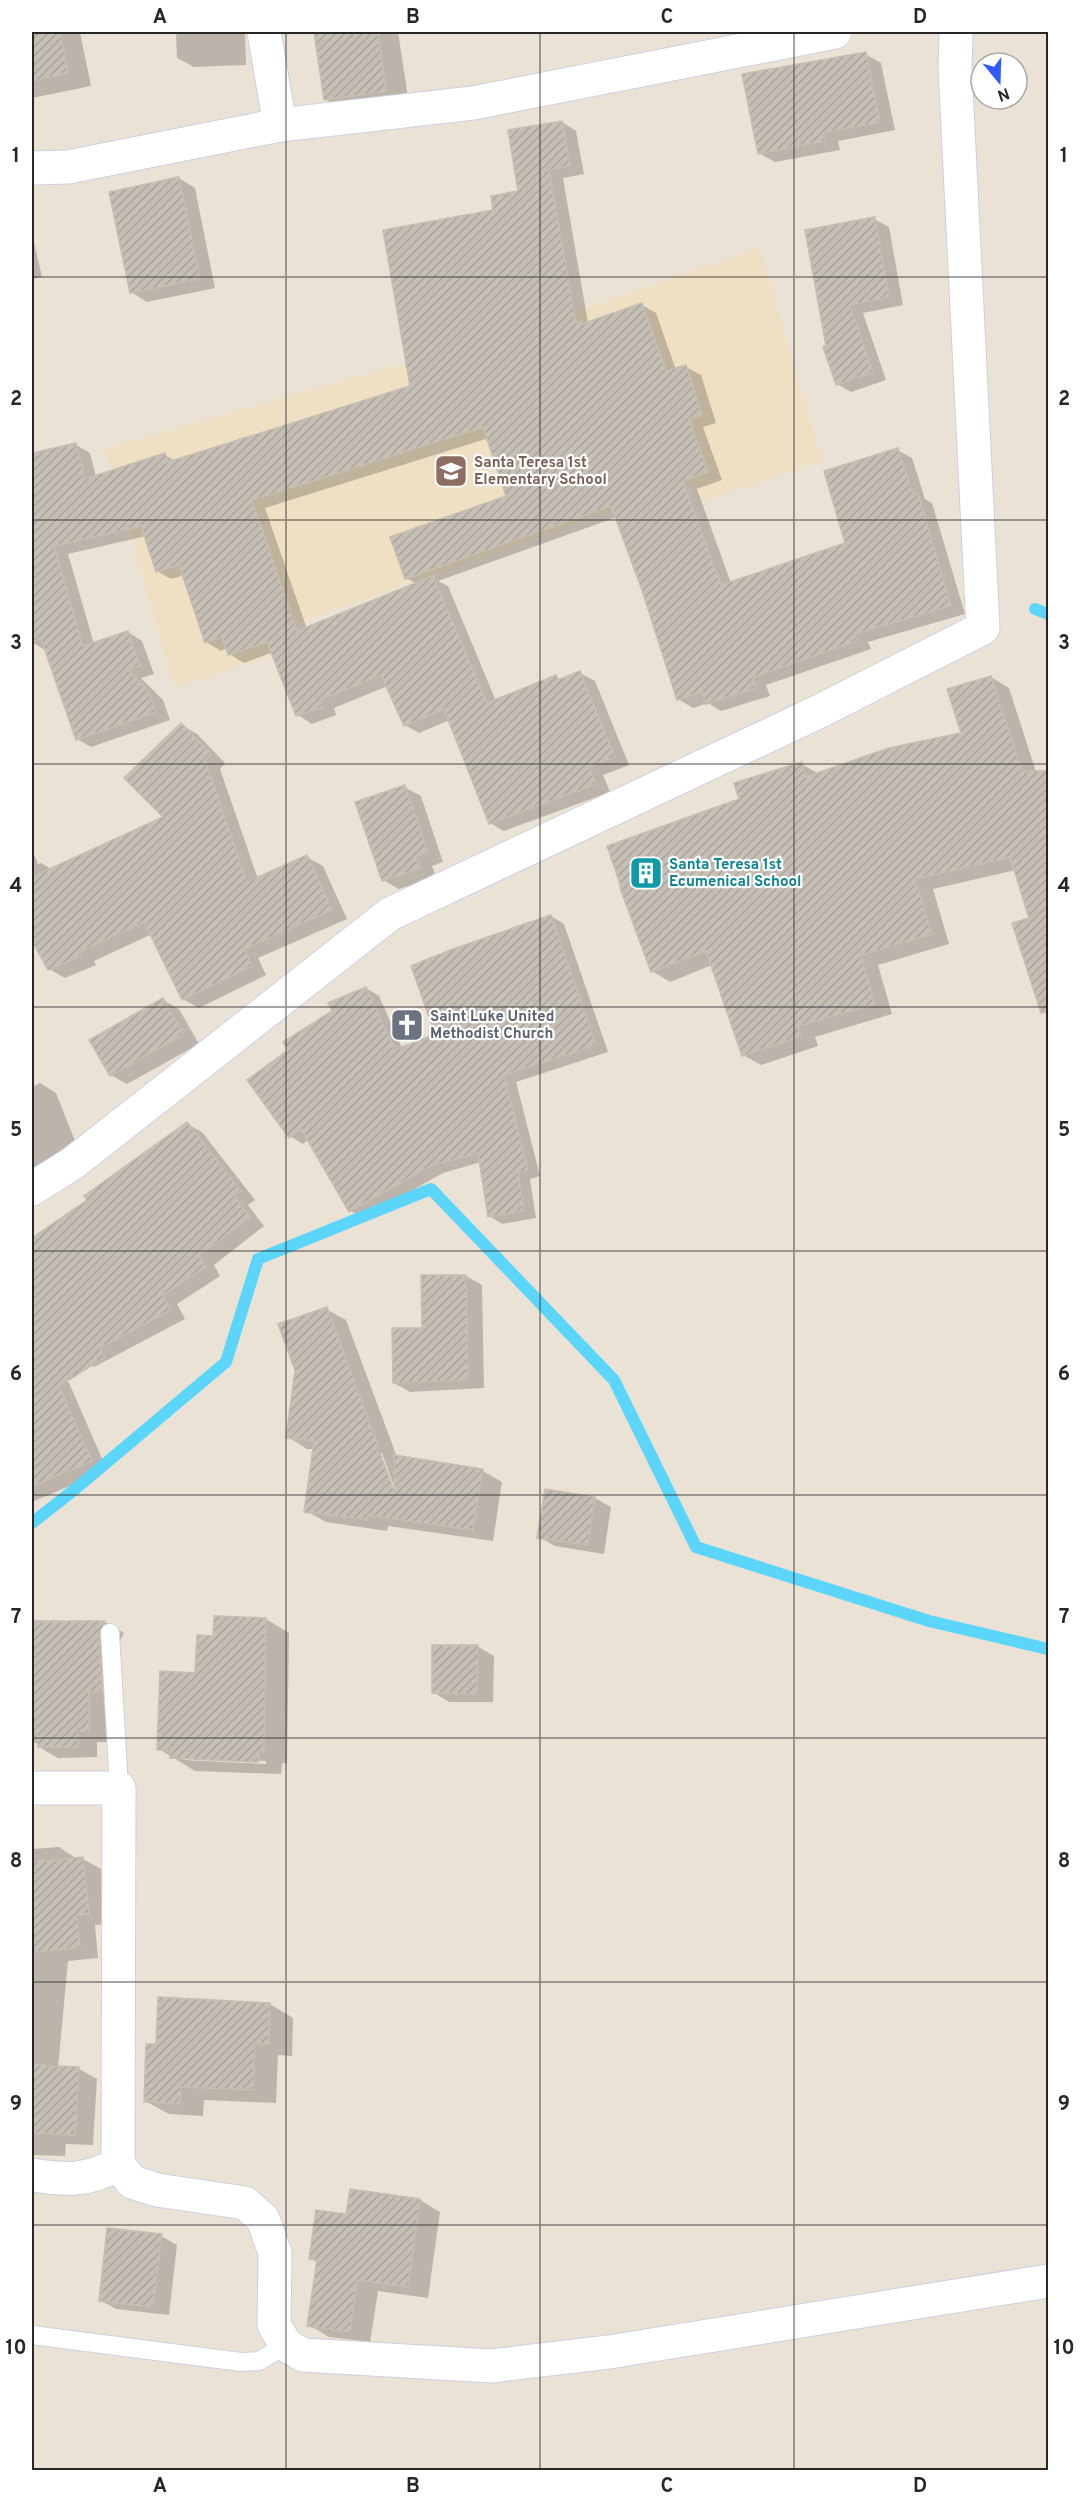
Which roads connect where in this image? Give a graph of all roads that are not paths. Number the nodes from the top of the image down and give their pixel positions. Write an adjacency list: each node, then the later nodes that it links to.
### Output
1 (264, 32): 4 (street)
2 (835, 32): 4 (street)
3 (956, 32): 6 (street)
4 (280, 125): 5 (street)
5 (32, 168)
6 (32, 1190)
7 (110, 1634): 9 (lane)
8 (32, 1788): 9 (street)
9 (119, 1788): 10 (street)
10 (118, 2164): 11 (street); 14 (street)
11 (32, 2175)
12 (1048, 2281): 14 (street)
13 (32, 2335): 14 (lane)
14 (286, 2345)

